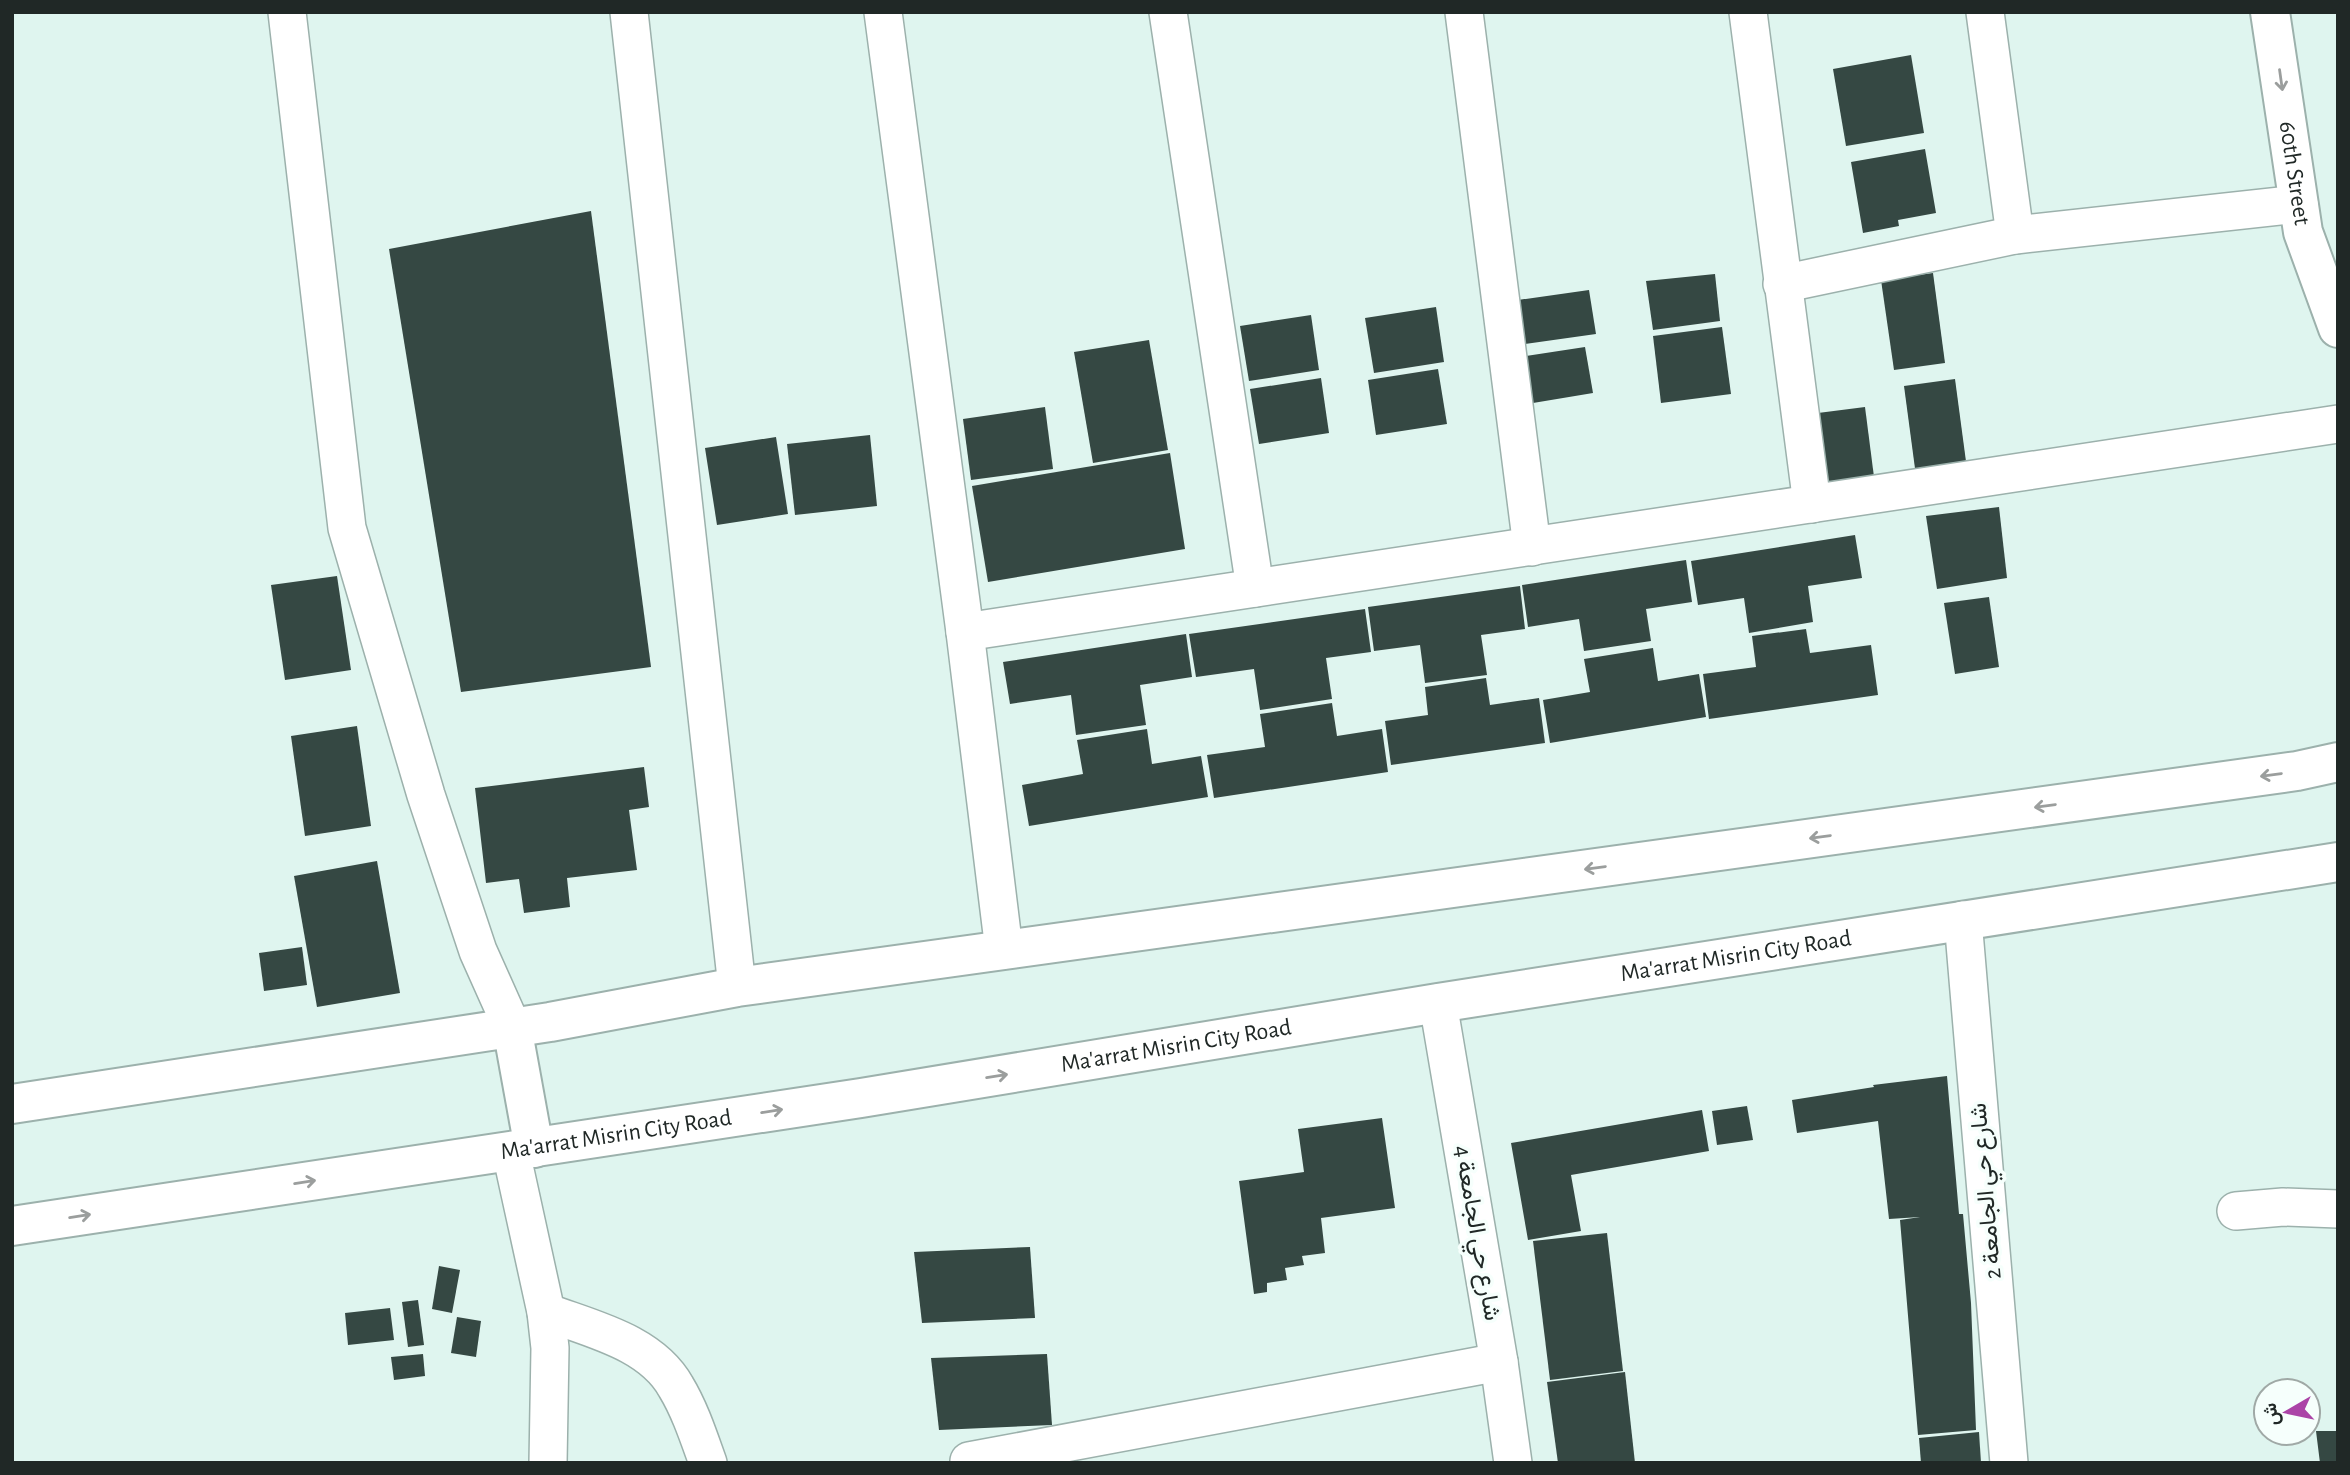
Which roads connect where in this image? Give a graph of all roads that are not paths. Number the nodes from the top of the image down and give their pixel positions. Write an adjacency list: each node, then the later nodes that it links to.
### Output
1 (287, 12): 24 (street)
2 (629, 12): 22 (street)
3 (883, 12): 17 (street)
4 (1168, 12): 16 (street)
5 (1464, 12): 15 (street)
6 (1748, 12): 11 (street)
7 (1985, 12): 10 (street)
8 (2270, 12): 9 (main road, 60th Street, one-way to 9)
9 (2299, 204): 10 (street); 12 (main road, 60th Street)
10 (2015, 235): 11 (street)
11 (1782, 284): 14 (street)
12 (2338, 328)
13 (2338, 424): 14 (street)
14 (1812, 505): 15 (street)
15 (1532, 547): 16 (street)
16 (1255, 588): 17 (street)
17 (965, 632): 21 (street)
18 (2338, 762): 21 (main road, one-way to 21)
19 (2338, 862): 20 (main road, Ma'arrat Misrin City Road)
20 (1963, 920): 23 (main road, Ma'arrat Misrin City Road); 36 (street, شارع حي الجامعة 2)
21 (1004, 950): 22 (main road)
22 (737, 987): 24 (main road)
23 (1438, 1003): 26 (main road, Ma'arrat Misrin City Road, one-way to 23); 31 (street, شارع حي الجامعة 4)
24 (512, 1027): 25 (main road); 26 (main road)
25 (12, 1104)
26 (522, 1150): 29 (main road, Ma'arrat Misrin City Road, one-way to 26); 30 (street)
27 (2338, 1209): 28 (street)
28 (2236, 1211)
29 (12, 1226)
30 (546, 1312): 33 (street); 34 (street)
31 (1499, 1362): 32 (street); 35 (street, شارع حي الجامعة 4)
32 (969, 1461)
33 (548, 1463)
34 (708, 1463)
35 (1513, 1463)
36 (2009, 1463)

